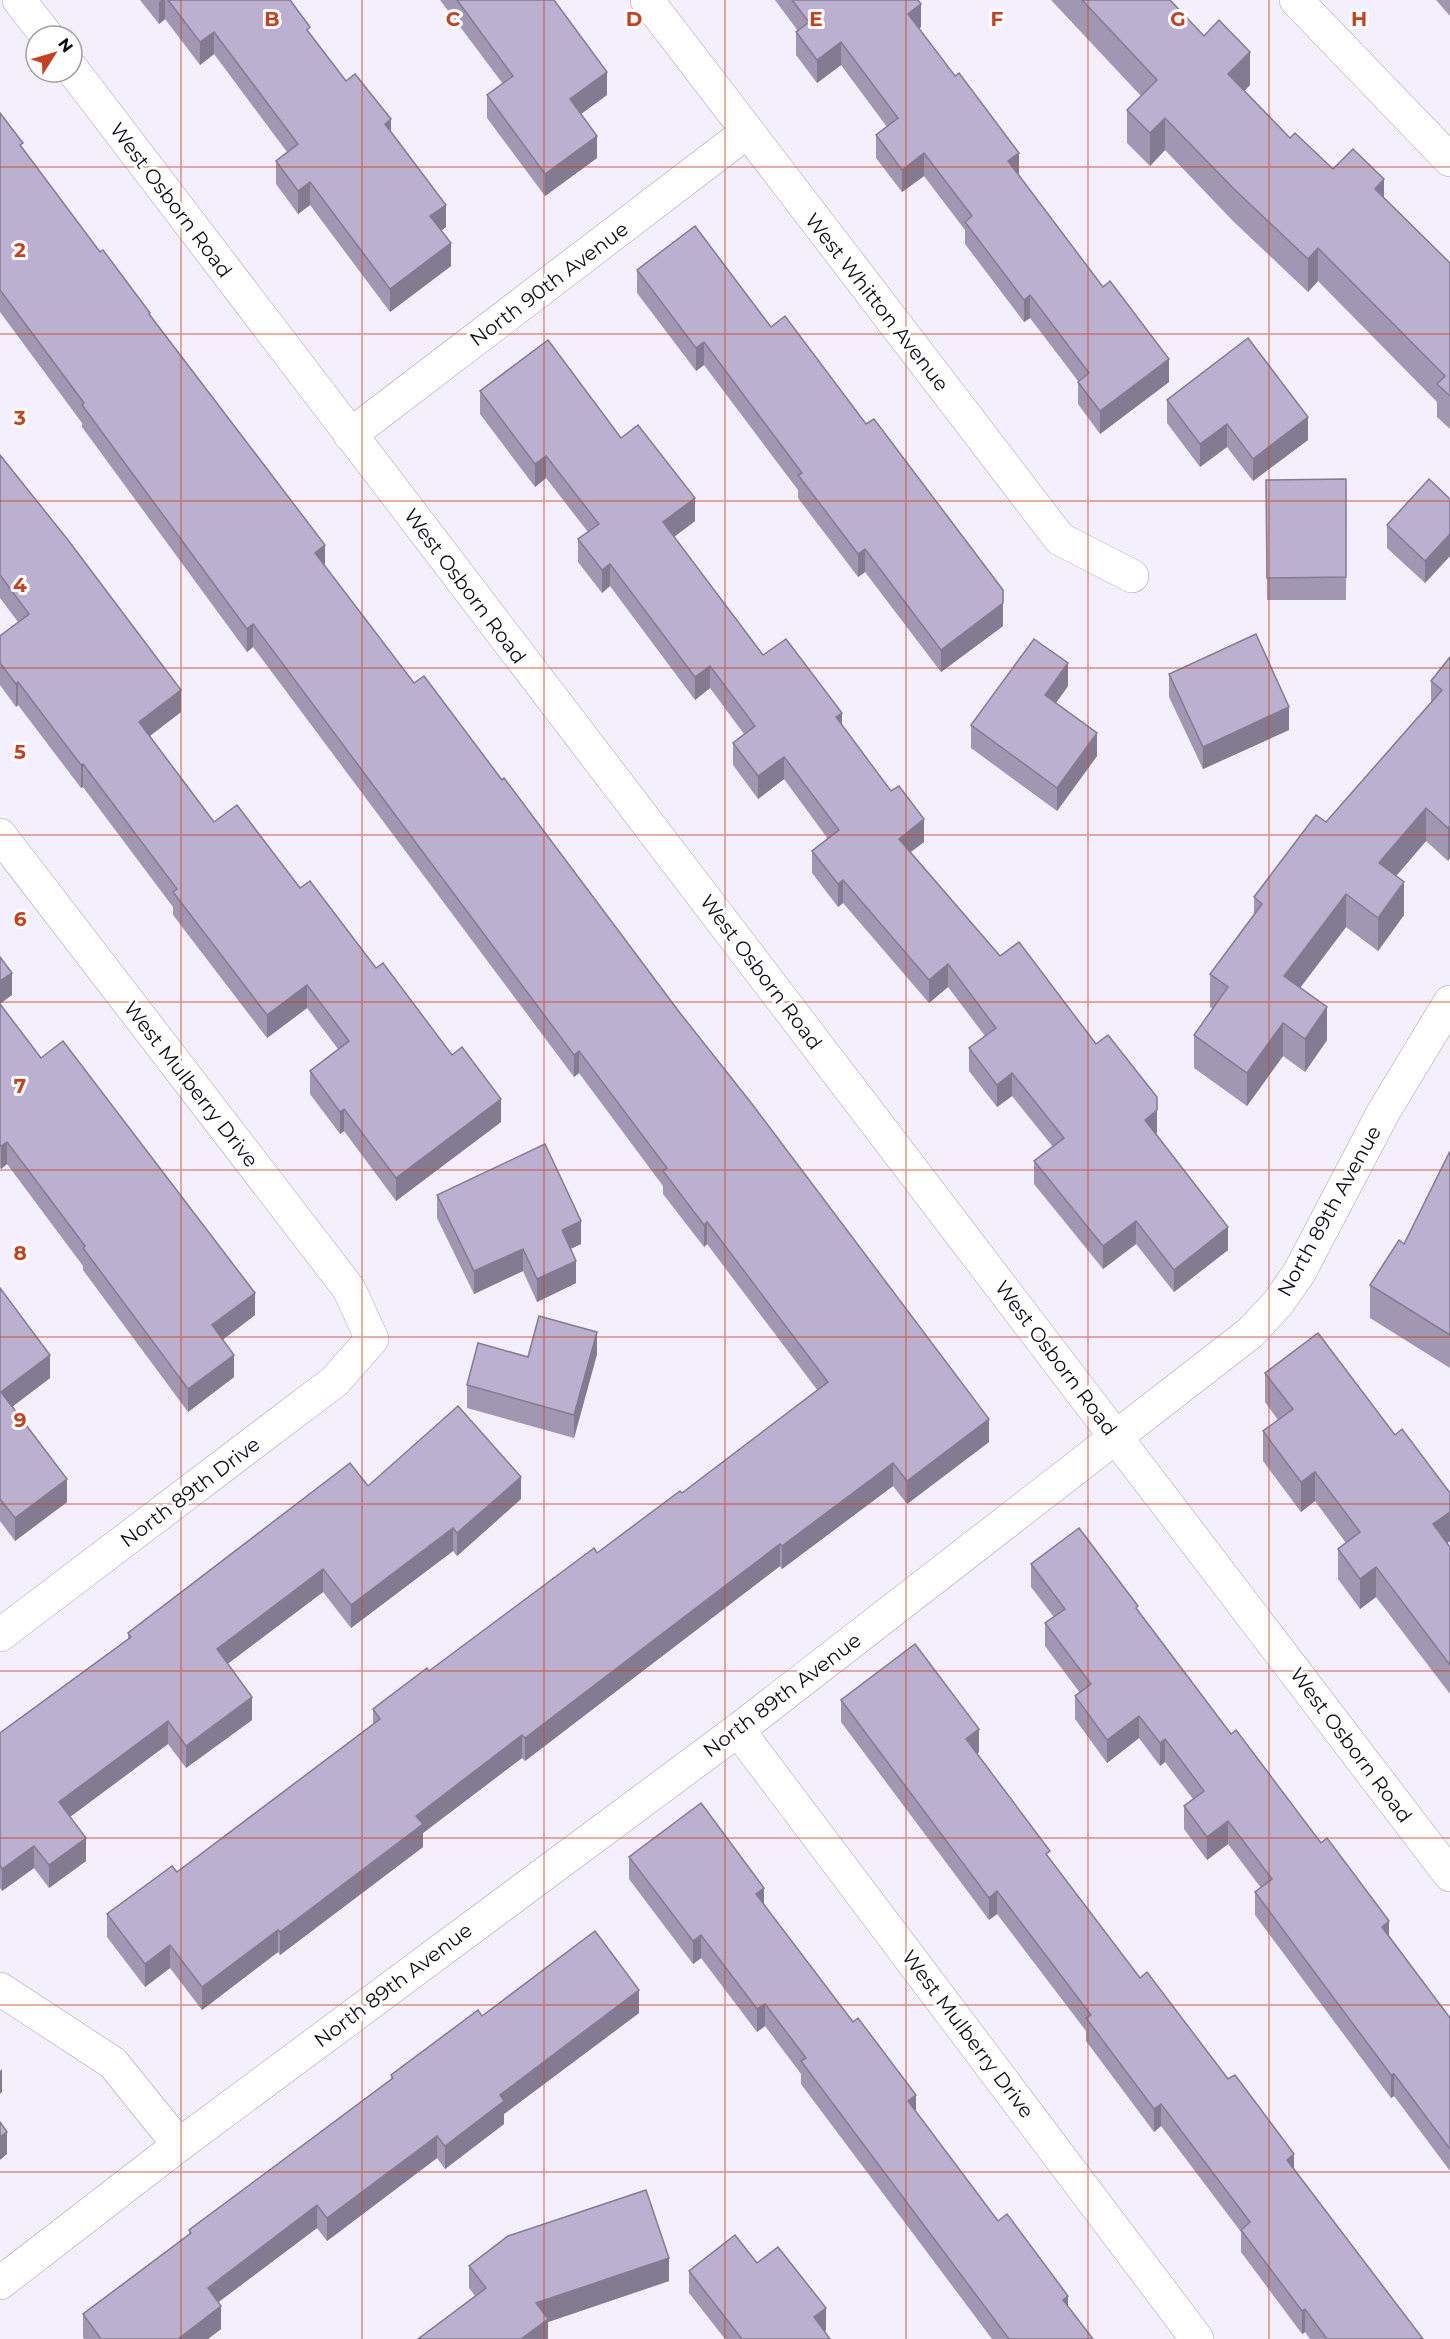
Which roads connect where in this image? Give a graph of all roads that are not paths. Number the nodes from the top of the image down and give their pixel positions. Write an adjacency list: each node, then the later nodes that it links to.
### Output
1 (19, 0): 4 (street)
2 (647, 0): 6 (street, West Whitton Avenue)
3 (1301, 2): 7 (street)
4 (38, 24)
5 (83, 84): 8 (street, West Osborn Road)
6 (747, 132): 8 (street, North 90th Avenue); 9 (street, West Whitton Avenue)
7 (1450, 160)
8 (350, 435): 13 (street, West Osborn Road)
9 (1132, 576)
10 (0, 835): 12 (street, West Mulberry Drive)
11 (1450, 1002): 13 (street, North 89th Avenue)
12 (372, 1339): 14 (street, North 89th Drive)
13 (1117, 1438): 15 (street, North 89th Avenue); 16 (street, West Osborn Road)
14 (0, 1635)
15 (738, 1730): 18 (street, North 89th Avenue); 20 (street, West Mulberry Drive)
16 (1450, 1875)
17 (0, 1989): 18 (street)
18 (178, 2145): 19 (street, North 89th Avenue)
19 (0, 2283)
20 (1197, 2339)

